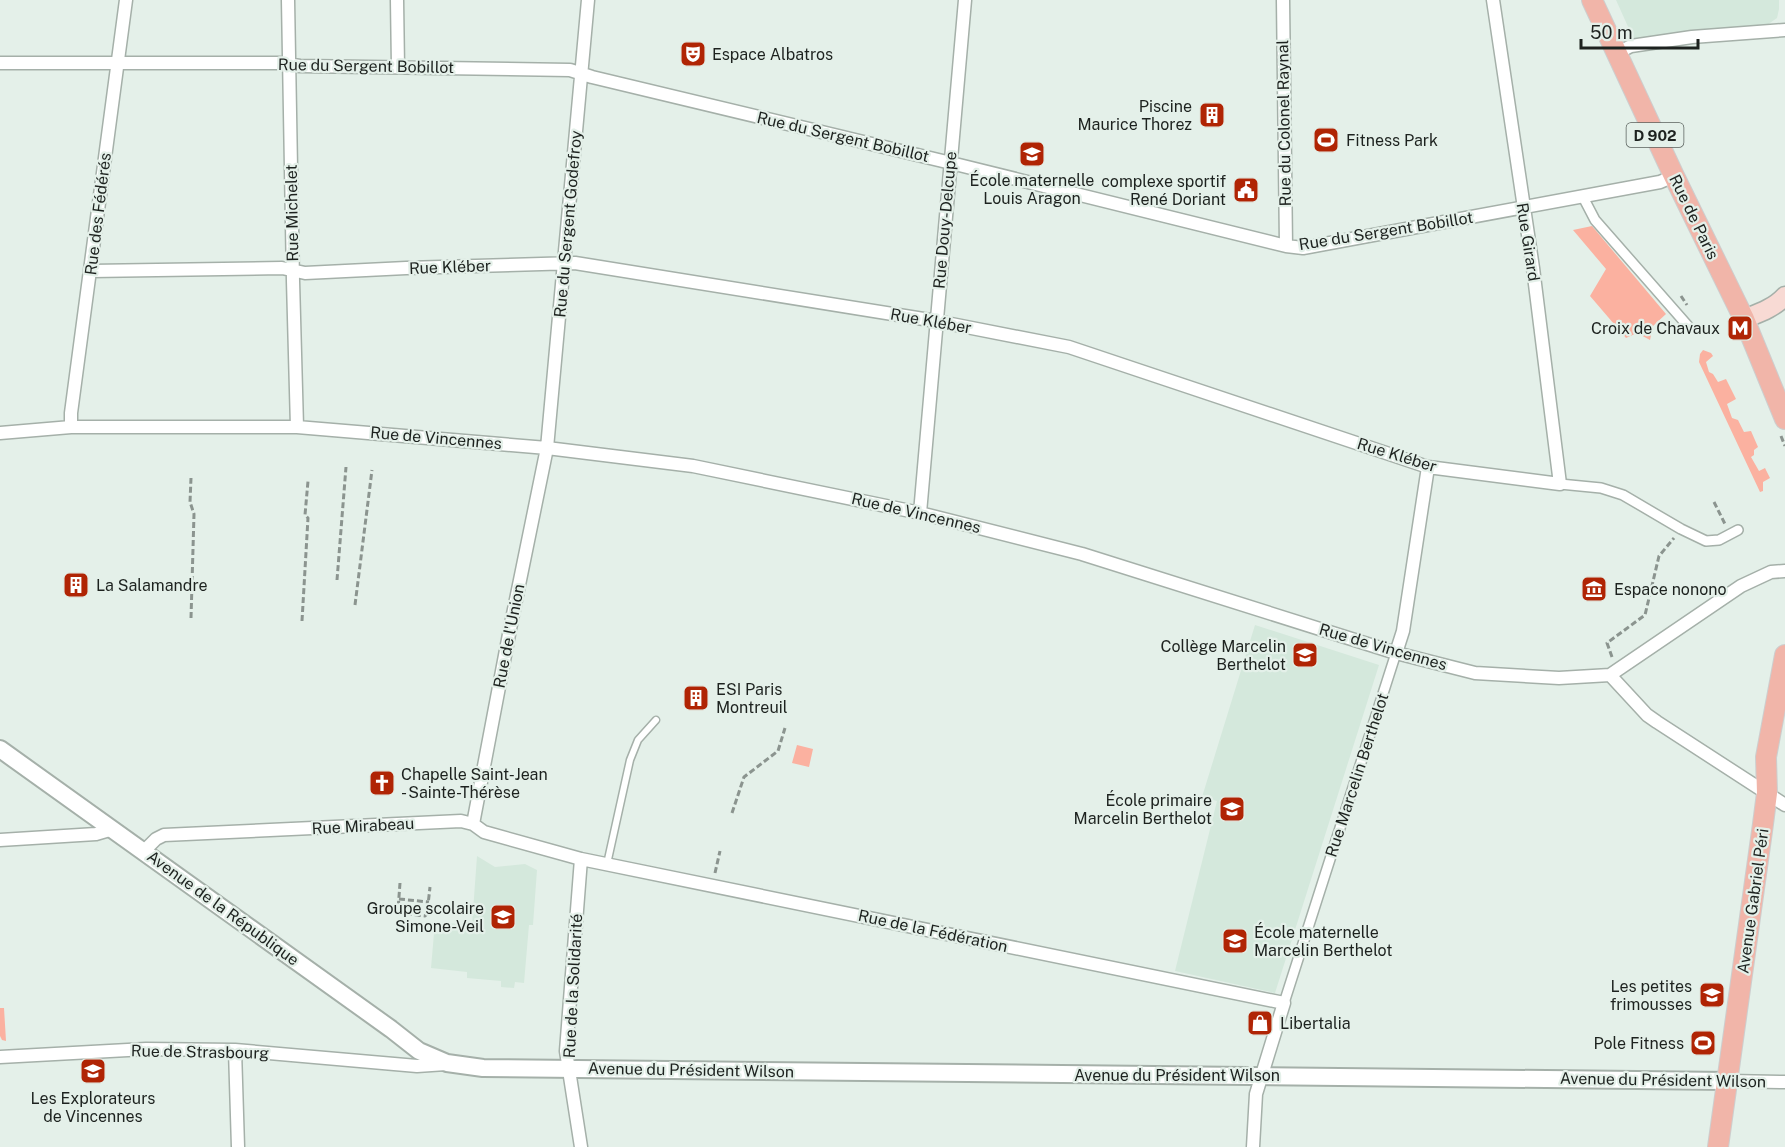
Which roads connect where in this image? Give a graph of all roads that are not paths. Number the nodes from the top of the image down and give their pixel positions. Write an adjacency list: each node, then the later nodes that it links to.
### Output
1 (126, 0): 12 (street, Rue des Fédérés)
2 (288, 0): 13 (street, Rue Michelet)
3 (397, 0): 14 (street)
4 (588, 0): 15 (street, Rue du Sergent Godefroy)
5 (965, 0): 16 (street, Rue Douy-Delcupe)
6 (1283, 0): 20 (street, Rue du Colonel Raynal)
7 (1493, 0): 19 (street, Rue Girard)
8 (1592, 0): 10 (main road, Rue de Paris / D 902)
9 (1785, 30): 10 (street)
10 (1617, 53): 17 (main road, Rue de Paris / D 902)
11 (0, 63): 12 (street, Rue du Sergent Bobillot)
12 (118, 64): 13 (street, Rue du Sergent Bobillot); 23 (street, Rue des Fédérés)
13 (289, 64): 14 (street, Rue du Sergent Bobillot); 22 (street, Rue Michelet)
14 (398, 67): 15 (street, Rue du Sergent Bobillot)
15 (582, 73): 16 (street, Rue du Sergent Bobillot); 21 (street, Rue du Sergent Godefroy)
16 (951, 163): 20 (street, Rue du Sergent Bobillot); 26 (street, Rue Douy-Delcupe)
17 (1674, 176): 18 (street, Rue du Sergent Bobillot); 25 (main road, Rue de Paris / D 902)
18 (1583, 197): 19 (street, Rue du Sergent Bobillot); 27 (street)
19 (1523, 207): 20 (street, Rue du Sergent Bobillot); 34 (street, Rue Girard)
20 (1286, 246)
21 (564, 264): 22 (street, Rue Kléber); 26 (street, Rue Kléber); 32 (street, Rue du Sergent Godefroy)
22 (292, 270): 23 (street, Rue Kléber); 30 (street, Rue Michelet)
23 (91, 271): 29 (street, Rue des Fédérés)
24 (1785, 296): 25 (main road)
25 (1744, 319): 28 (main road, Rue de Paris)
26 (936, 321): 33 (street, Rue Kléber); 35 (street, Rue Douy-Delcupe)
27 (1688, 326)
28 (1785, 419)
29 (71, 427): 30 (street, Rue de Vincennes); 31 (street, Rue de Vincennes)
30 (297, 427): 32 (street, Rue de Vincennes)
31 (0, 433)
32 (547, 448): 35 (street, Rue de Vincennes); 45 (street, Rue de l'Union)
33 (1428, 467): 34 (street, Rue Kléber); 38 (street, Rue Marcelin Berthelot)
34 (1560, 484): 36 (street, Rue Kléber)
35 (920, 513): 38 (street, Rue de Vincennes)
36 (1734, 533)
37 (1785, 571): 40 (street, Rue de Vincennes)
38 (1396, 653): 40 (street, Rue de Vincennes); 51 (street, Rue Marcelin Berthelot)
39 (1785, 655): 43 (main road, Avenue Gabriel Péri)
40 (1610, 675): 43 (street)
41 (656, 720): 50 (lane)
42 (0, 749): 46 (street, Avenue de la République)
43 (1767, 793): 44 (street); 59 (main road, Avenue Gabriel Péri)
44 (1785, 805)
45 (473, 824): 48 (street, Rue Mirabeau); 49 (street, Rue Mirabeau)
46 (113, 829): 47 (street); 48 (street, Avenue de la République)
47 (0, 840)
48 (144, 851): 52 (street, Avenue de la République)
49 (581, 859): 50 (street, Rue de la Fédération); 57 (street, Rue de la Solidarité)
50 (607, 864): 51 (street, Rue de la Fédération)
51 (1284, 1003): 58 (street, Rue Marcelin Berthelot)
52 (409, 1043): 55 (street); 56 (street, Avenue de la République)
53 (235, 1050): 54 (street, Rue de Strasbourg); 55 (street, Rue de Strasbourg); 61 (street)
54 (0, 1057)
55 (399, 1064): 56 (street, Rue de Strasbourg)
56 (447, 1064): 57 (street, Rue de Strasbourg)
57 (569, 1068): 58 (street, Avenue du Président Wilson); 62 (street, Rue de la Solidarité)
58 (1262, 1077): 59 (street, Avenue du Président Wilson); 63 (street, Rue Marcelin Berthelot)
59 (1728, 1081): 60 (street, Avenue du Président Wilson); 64 (main road, Avenue Gabriel Péri)
60 (1785, 1082)
61 (238, 1147)
62 (581, 1147)
63 (1253, 1147)
64 (1718, 1147)

